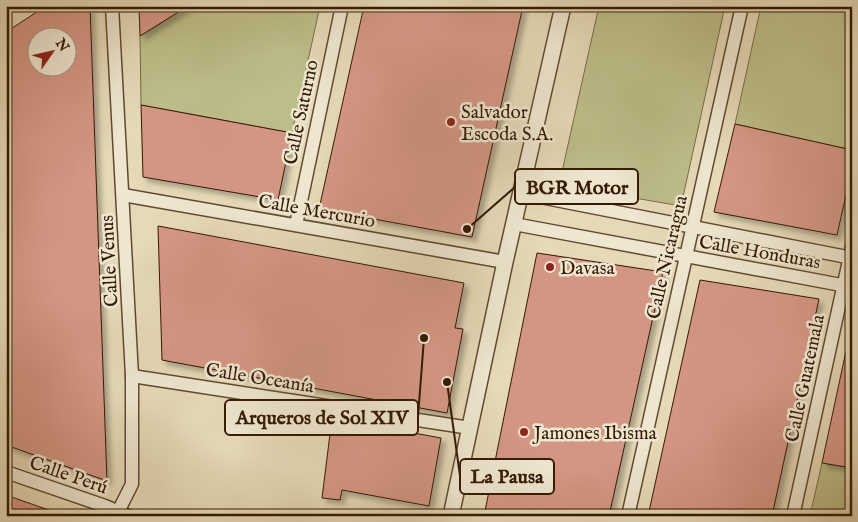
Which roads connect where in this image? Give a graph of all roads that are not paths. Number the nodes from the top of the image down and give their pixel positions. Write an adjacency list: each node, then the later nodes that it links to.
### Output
1 (112, 6): 6 (street, Calle Venus)
2 (342, 6): 8 (street, Calle Saturno)
3 (562, 6): 5 (street)
4 (742, 6): 9 (street, Calle Nicaragua)
5 (520, 193): 7 (street); 9 (street, Calle Honduras)
6 (123, 195): 8 (street, Calle Mercurio); 14 (street, Calle Venus)
7 (514, 224): 11 (street, Calle Honduras); 12 (street)
8 (296, 225): 12 (street, Calle Mercurio)
9 (692, 227): 10 (street, Calle Honduras); 11 (street, Calle Nicaragua)
10 (851, 254): 13 (street, Calle Guatemala)
11 (685, 256): 13 (street, Calle Honduras); 19 (street, Calle Nicaragua)
12 (505, 262): 15 (street)
13 (848, 287): 20 (street, Calle Guatemala)
14 (132, 376): 15 (street, Calle Oceanía); 17 (street, Calle Venus)
15 (470, 428): 18 (street)
16 (6, 472): 17 (street, Calle Perú)
17 (122, 514)
18 (451, 516)
19 (628, 516)
20 (794, 516)

